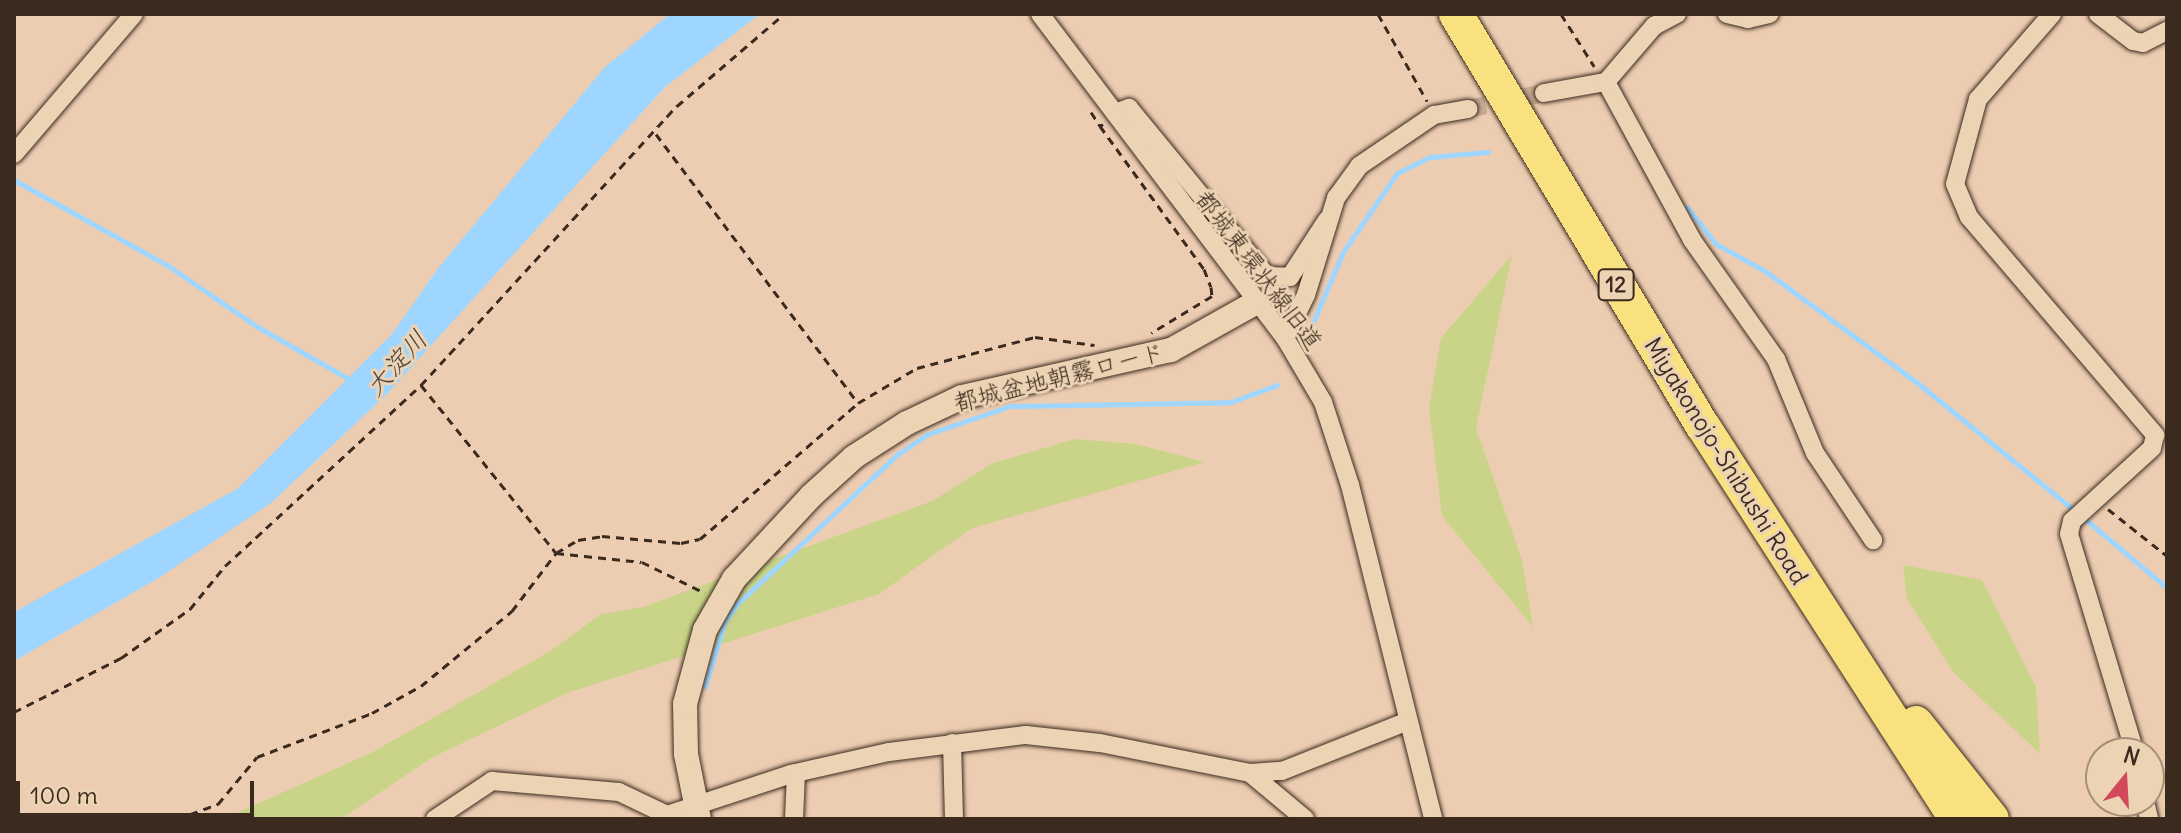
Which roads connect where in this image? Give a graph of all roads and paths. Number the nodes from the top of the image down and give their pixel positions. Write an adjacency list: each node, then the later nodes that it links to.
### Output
1 (134, 14): 19 (street)
2 (784, 14): 18 (path)
3 (1040, 14): 16 (street, 都城東環状線旧道)
4 (1378, 14): 17 (path)
5 (1456, 14): 30 (highway, Miyakonojo-Shibushi Road / 12)
6 (1561, 14): 13 (path)
7 (1677, 14): 13 (street)
8 (1727, 14): 9 (street)
9 (1769, 14)
10 (2052, 14): 27 (street)
11 (2098, 14): 12 (street)
12 (2167, 31)
13 (1606, 82): 14 (street); 28 (street)
14 (1544, 93)
15 (1468, 109): 17 (street)
16 (1115, 113): 20 (street); 21 (street, 都城東環状線旧道); 22 (path)
17 (1434, 115): 20 (street)
18 (656, 134): 25 (path); 26 (path)
19 (14, 154)
20 (1327, 220): 23 (street)
21 (1255, 303): 23 (street, 都城東環状線旧道); 32 (street, 都城盆地朝霧ロード)
22 (1143, 336)
23 (1285, 338): 34 (street, 都城東環状線旧道)
24 (1106, 345): 26 (path)
25 (421, 385): 29 (path); 33 (path)
26 (858, 403): 29 (path)
27 (2102, 500): 31 (path); 35 (street)
28 (1873, 540)
29 (556, 553): 32 (path); 40 (path)
30 (1782, 553): 46 (highway); 47 (highway, Miyakonojo-Shibushi Road / 12); 48 (highway)
31 (2167, 556)
32 (720, 602): 39 (street, 都城盆地朝霧ロード)
33 (14, 712)
34 (1408, 721): 38 (street); 45 (street, 都城東環状線旧道)
35 (2130, 737)
36 (952, 743): 37 (street); 38 (street); 43 (street)
37 (796, 773): 39 (street); 42 (street)
38 (1250, 773): 44 (street)
39 (697, 813): 41 (street)
40 (177, 819)
41 (435, 819)
42 (794, 819)
43 (954, 819)
44 (1305, 819)
45 (1433, 819)
46 (1942, 819)
47 (1956, 819)
48 (1992, 819)

